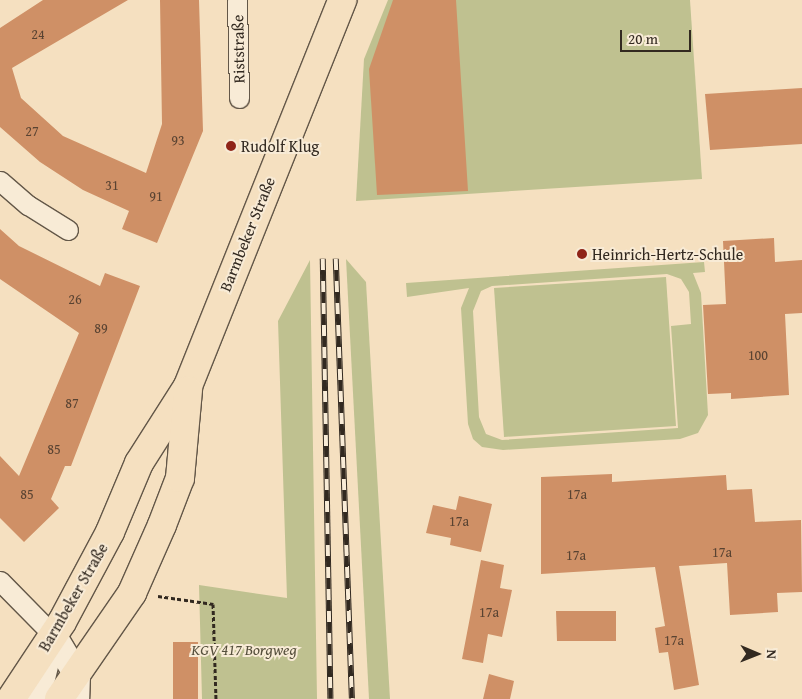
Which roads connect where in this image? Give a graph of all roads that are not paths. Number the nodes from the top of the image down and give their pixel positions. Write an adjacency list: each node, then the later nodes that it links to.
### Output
1 (237, 0): 3 (street, Riststraße)
2 (342, 0): 6 (main road, Barmbeker Straße)
3 (239, 98)
4 (0, 181): 5 (street)
5 (68, 230)
6 (188, 386): 8 (main road, Barmbeker Straße); 9 (main road, Barmbeker Straße)
7 (0, 580): 8 (street)
8 (53, 635): 9 (street); 10 (main road, Barmbeker Straße); 11 (street)
9 (77, 687): 12 (main road, Barmbeker Straße)
10 (11, 699)
11 (37, 699)
12 (59, 699)

